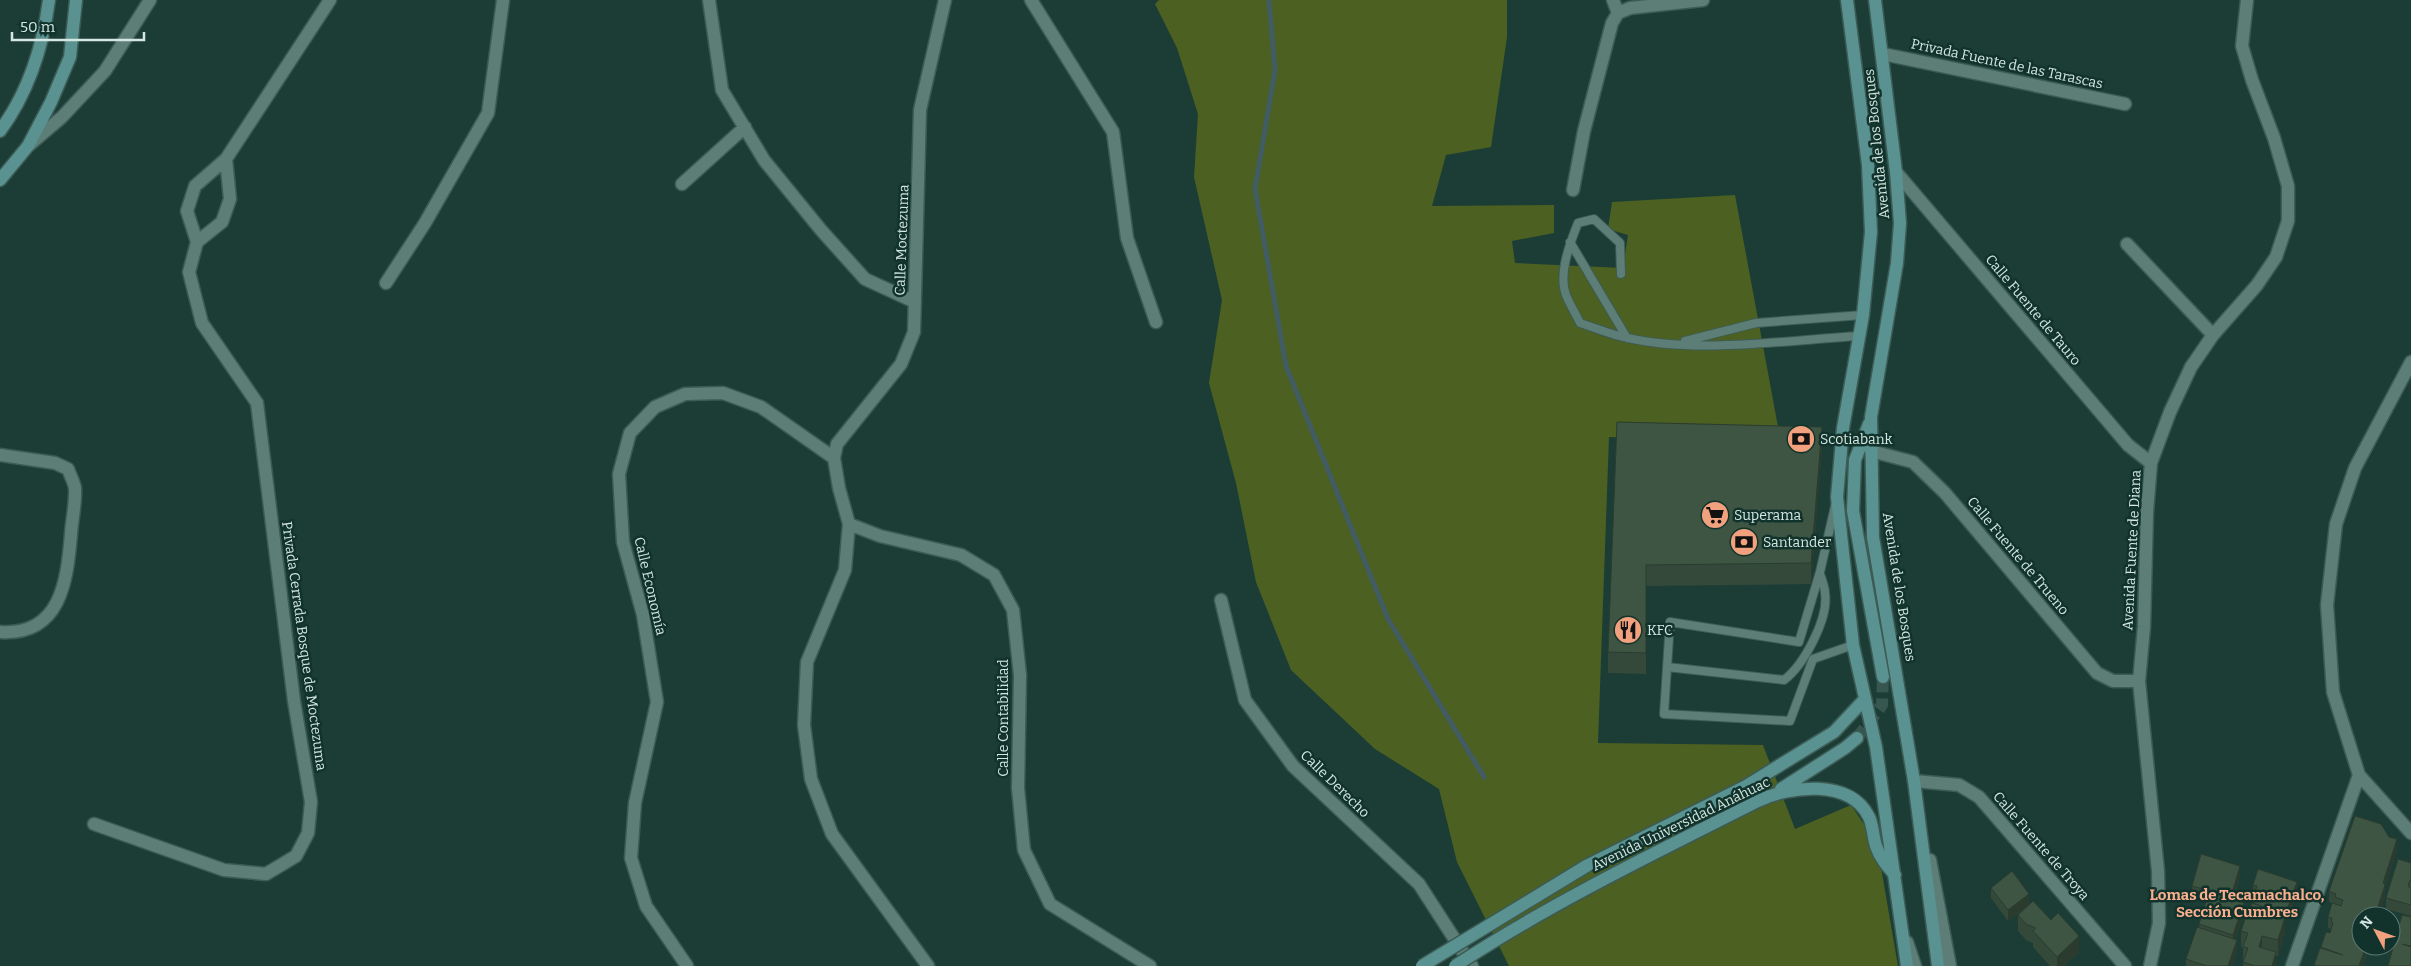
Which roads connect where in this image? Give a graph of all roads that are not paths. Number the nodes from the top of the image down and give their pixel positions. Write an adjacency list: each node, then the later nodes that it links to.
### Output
1 (49, 0): 18 (main road)
2 (76, 0): 19 (main road)
3 (150, 0): 19 (street)
4 (330, 0): 20 (street, Privada Cerrada Bosque de Moctezuma)
5 (502, 0): 29 (street)
6 (709, 0): 17 (street)
7 (945, 0): 30 (street, Calle Moctezuma)
8 (1031, 0): 32 (street)
9 (1613, 0): 14 (street)
10 (1703, 0): 14 (street)
11 (1847, 0): 31 (main road, Avenida de los Bosques)
12 (1875, 0): 15 (main road, Avenida de los Bosques)
13 (2247, 0): 33 (street, Avenida Fuente de Diana)
14 (1618, 13): 24 (street)
15 (1883, 54): 16 (street, Privada Fuente de las Tarascas); 21 (main road, Avenida de los Bosques)
16 (2125, 104)
17 (745, 127): 23 (street); 30 (street)
18 (0, 130)
19 (28, 146): 22 (main road)
20 (226, 159): 25 (street); 25 (street, Privada Cerrada Bosque de Moctezuma)
21 (1896, 172): 38 (main road, Avenida de los Bosques); 42 (street, Calle Fuente de Tauro)
22 (0, 180)
23 (682, 184)
24 (1573, 190)
25 (197, 242): 61 (street, Privada Cerrada Bosque de Moctezuma)
26 (1570, 242): 28 (lane); 35 (lane); 35 (lane)
27 (2127, 244): 33 (street)
28 (1621, 274)
29 (386, 283)
30 (915, 302): 41 (street, Calle Moctezuma)
31 (1863, 315): 34 (main road, Avenida de los Bosques); 36 (lane)
32 (1156, 322)
33 (2214, 334): 42 (street, Avenida Fuente de Diana)
34 (1859, 336): 36 (lane); 43 (main road, Avenida de los Bosques)
35 (1627, 338): 36 (lane)
36 (1674, 344)
37 (2411, 362): 57 (street)
38 (1872, 417): 39 (main road, Avenida de los Bosques); 53 (main road)
39 (1871, 451): 54 (street, Calle Fuente de Trueno); 58 (main road, Avenida de los Bosques)
40 (0, 456): 47 (street)
41 (834, 458): 44 (street); 65 (street, Calle Economía)
42 (2151, 463): 54 (street, Avenida Fuente de Diana)
43 (1837, 497): 45 (lane); 49 (main road, Avenida de los Bosques)
44 (849, 524): 66 (street); 67 (street, Calle Contabilidad)
45 (1820, 572): 48 (lane); 50 (lane)
46 (1221, 600): 70 (street, Calle Derecho)
47 (0, 633)
48 (1799, 642): 50 (lane); 52 (lane)
49 (1854, 645): 51 (lane); 55 (main road, Avenida de los Bosques)
50 (1808, 651): 51 (lane); 52 (lane)
51 (1813, 659): 52 (lane)
52 (1667, 667)
53 (1883, 677)
54 (2138, 681): 76 (street, Avenida Fuente de Diana)
55 (1864, 700): 63 (main road, Avenida de los Bosques); 68 (main road, Avenida Universidad Anáhuac, bridge)
56 (1857, 738): 59 (main road)
57 (2358, 775): 62 (street); 77 (street)
58 (1914, 780): 60 (main road, Avenida de los Bosques); 75 (street, Calle Fuente de Troya)
59 (1776, 792): 63 (main road, Avenida Universidad Anáhuac); 69 (main road, Avenida Universidad Anáhuac, bridge)
60 (1918, 823): 73 (main road); 74 (street, Avenida de los Bosques)
61 (94, 824)
62 (2411, 833)
63 (1895, 875): 64 (main road, Avenida de los Bosques)
64 (1902, 928): 71 (main road); 72 (street, Avenida de los Bosques)
65 (687, 966)
66 (928, 966)
67 (1150, 966)
68 (1422, 966)
69 (1455, 966)
70 (1472, 966)
71 (1907, 966)
72 (1915, 966)
73 (1938, 966)
74 (1950, 966)
75 (2125, 966)
76 (2150, 966)
77 (2292, 966)

